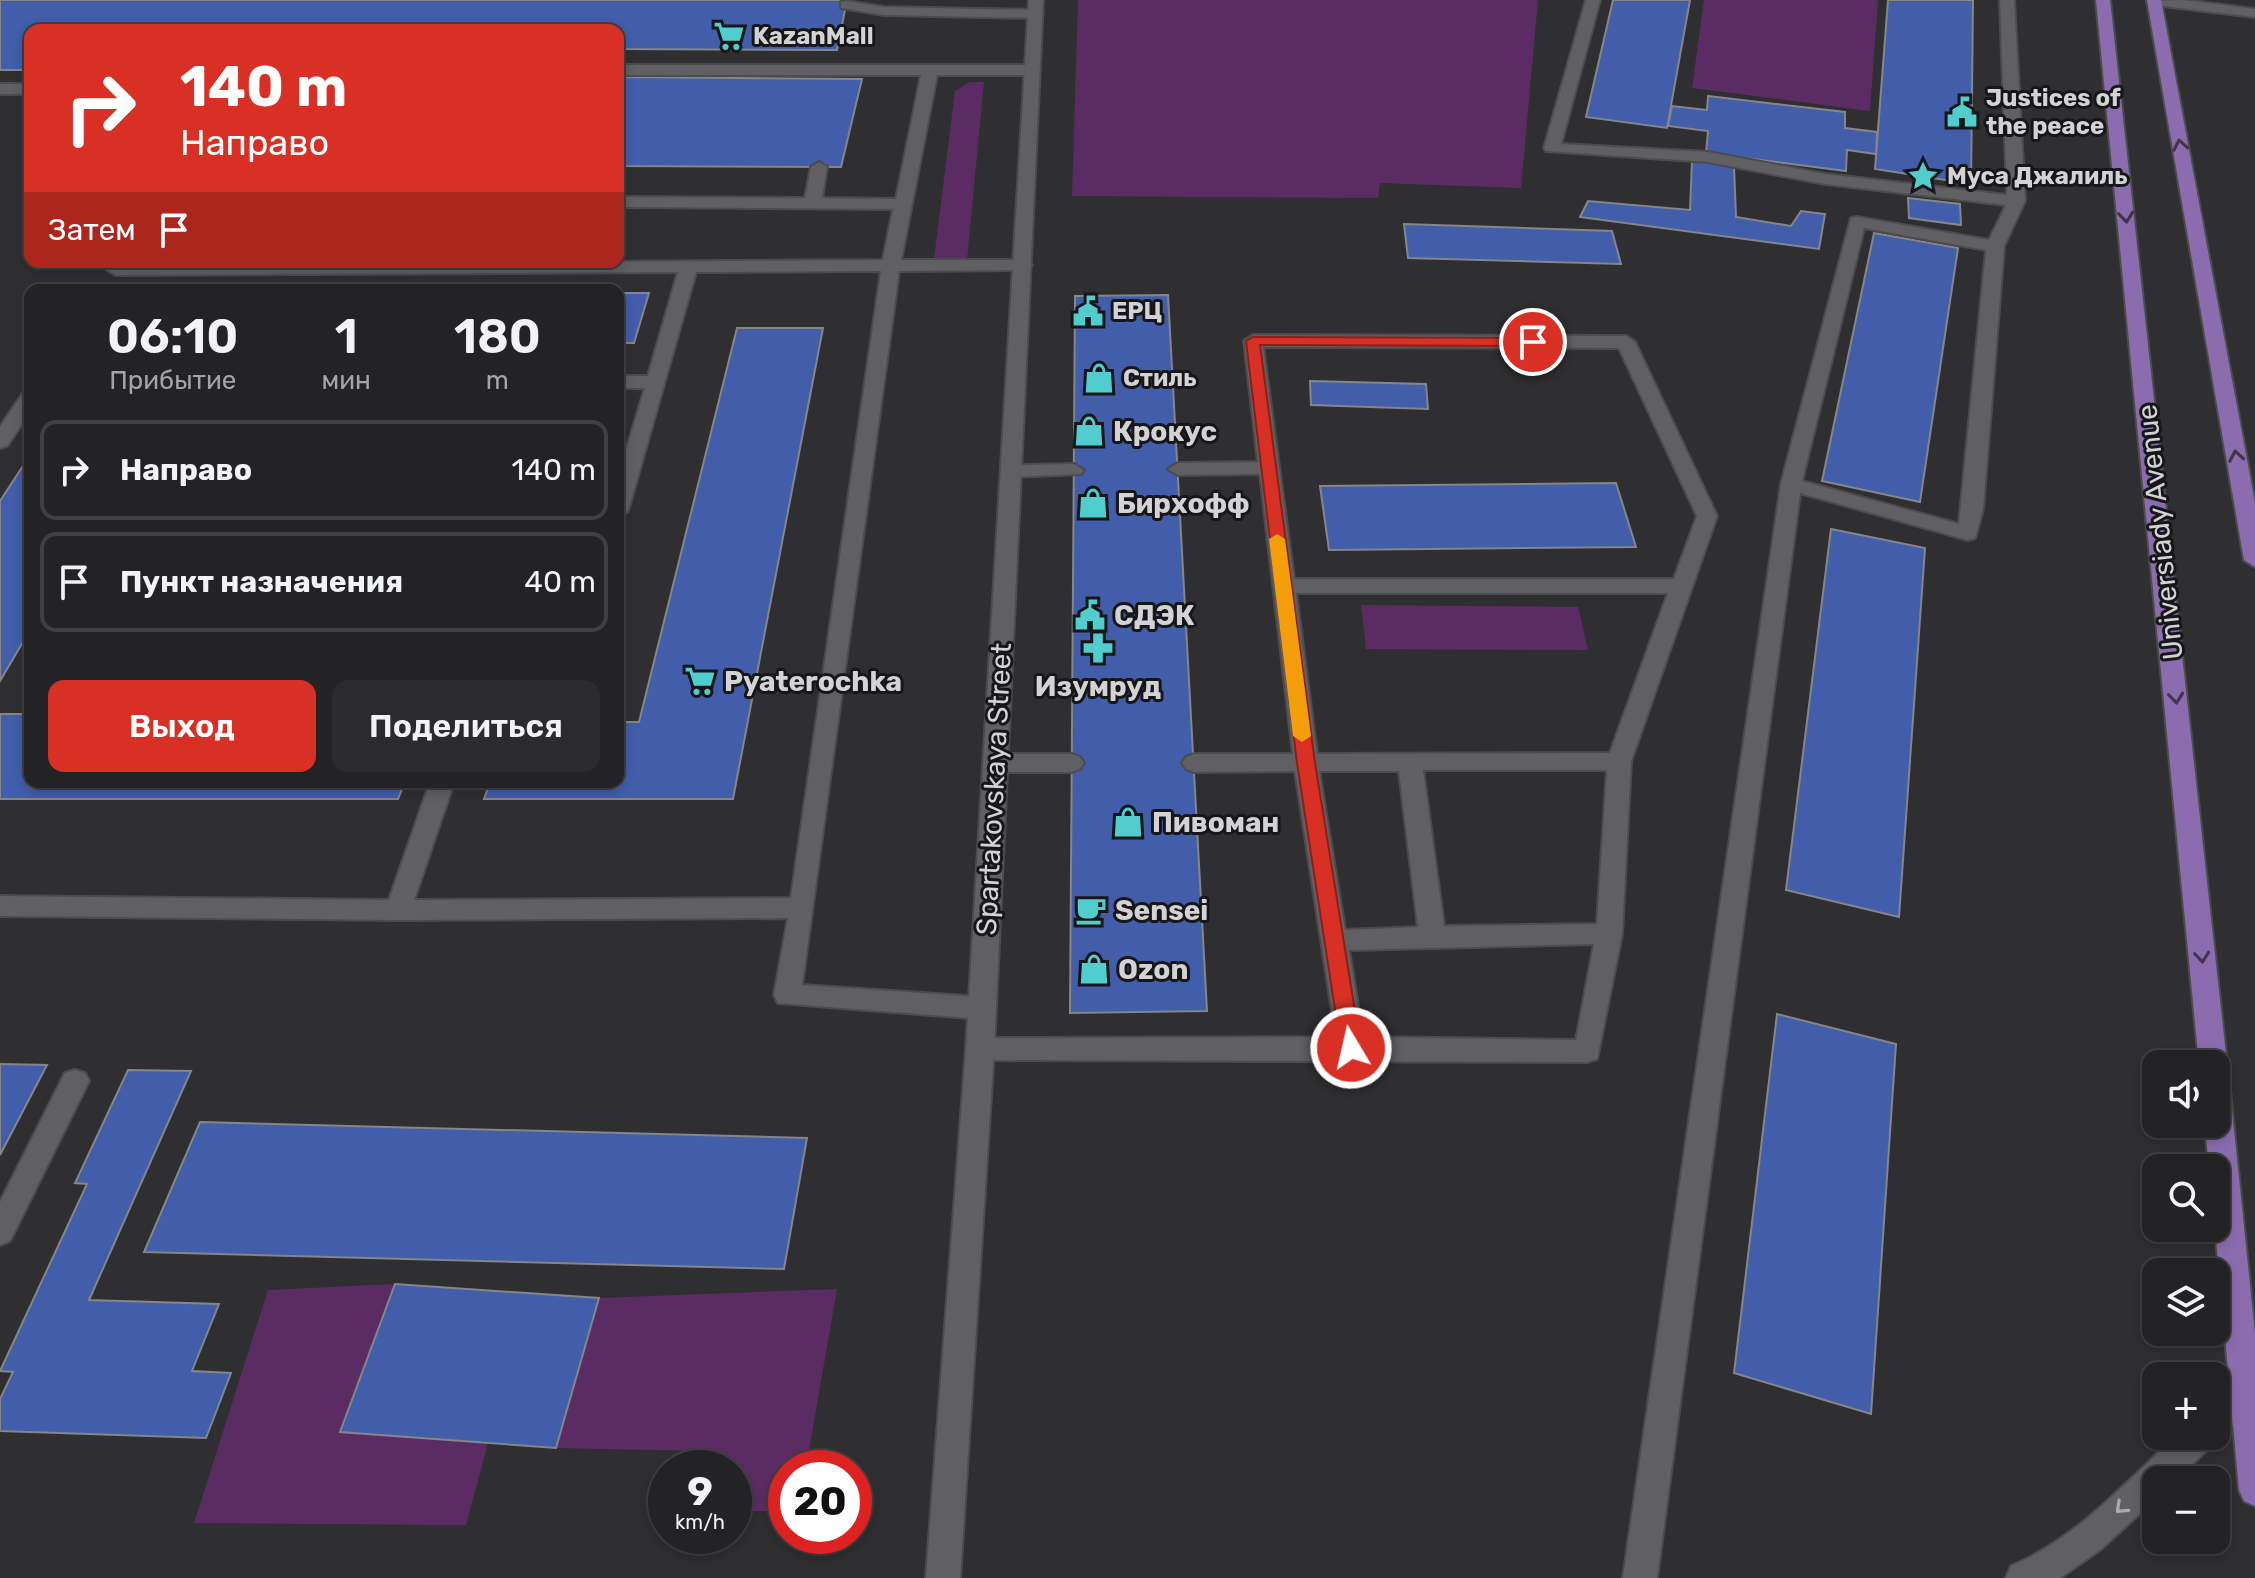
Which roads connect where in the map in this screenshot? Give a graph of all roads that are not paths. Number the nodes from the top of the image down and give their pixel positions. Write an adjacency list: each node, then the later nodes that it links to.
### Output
1 (1593, 0): 16 (street)
2 (2007, 0): 16 (street)
3 (2103, 0): 54 (main road, Universiady Avenue, one-way to 54)
4 (2154, 0): 8 (street); 35 (main road, one-way to 4)
5 (846, 5): 7 (street)
6 (1036, 7): 7 (street); 12 (street, Spartakovskaya Street)
7 (884, 11): 9 (street)
8 (2255, 13)
9 (843, 22)
10 (624, 70): 11 (street)
11 (930, 70): 12 (street); 19 (street)
12 (1032, 70): 22 (street, Spartakovskaya Street)
13 (0, 89): 14 (street)
14 (24, 89)
15 (819, 167): 18 (street)
16 (2016, 201): 20 (street)
17 (624, 202): 18 (street)
18 (813, 204): 19 (street)
19 (903, 204): 21 (street)
20 (1995, 246): 33 (street); 33 (street)
21 (891, 264): 22 (street); 24 (street); 46 (street)
22 (1023, 265): 32 (street, Spartakovskaya Street)
23 (624, 266): 24 (street)
24 (689, 266): 26 (street)
25 (624, 382): 26 (street)
26 (656, 382): 34 (street)
27 (24, 406): 28 (street)
28 (0, 442)
29 (1268, 468): 30 (street); 36 (street); 37 (street)
30 (1178, 469)
31 (1074, 470): 32 (street)
32 (1011, 471): 40 (street, Spartakovskaya Street)
33 (1791, 484): 63 (street)
34 (624, 491)
35 (2255, 560)
36 (1283, 586): 37 (street); 43 (street)
37 (1682, 586): 38 (street)
38 (1619, 761): 39 (street); 48 (street)
39 (1410, 762): 43 (street); 49 (street)
40 (996, 763): 41 (street); 51 (street, Spartakovskaya Street)
41 (1072, 763)
42 (1194, 763): 43 (street)
43 (1306, 763): 50 (street)
44 (440, 788): 47 (street)
45 (0, 906): 47 (street)
46 (802, 908): 47 (street); 51 (street)
47 (398, 910)
48 (1609, 934): 49 (street); 52 (street)
49 (1432, 936): 50 (street)
50 (1334, 941): 52 (street)
51 (982, 1008): 53 (street, Spartakovskaya Street)
52 (1351, 1048): 53 (street)
53 (980, 1049): 62 (street, Spartakovskaya Street)
54 (2212, 1050)
55 (75, 1081): 57 (street)
56 (2221, 1138): 58 (main road)
57 (0, 1232)
58 (2246, 1392): 59 (street); 61 (main road)
59 (2230, 1407)
60 (2184, 1450): 64 (street, one-way to 64)
61 (2255, 1490)
62 (943, 1578)
63 (1640, 1578)
64 (2023, 1578)

